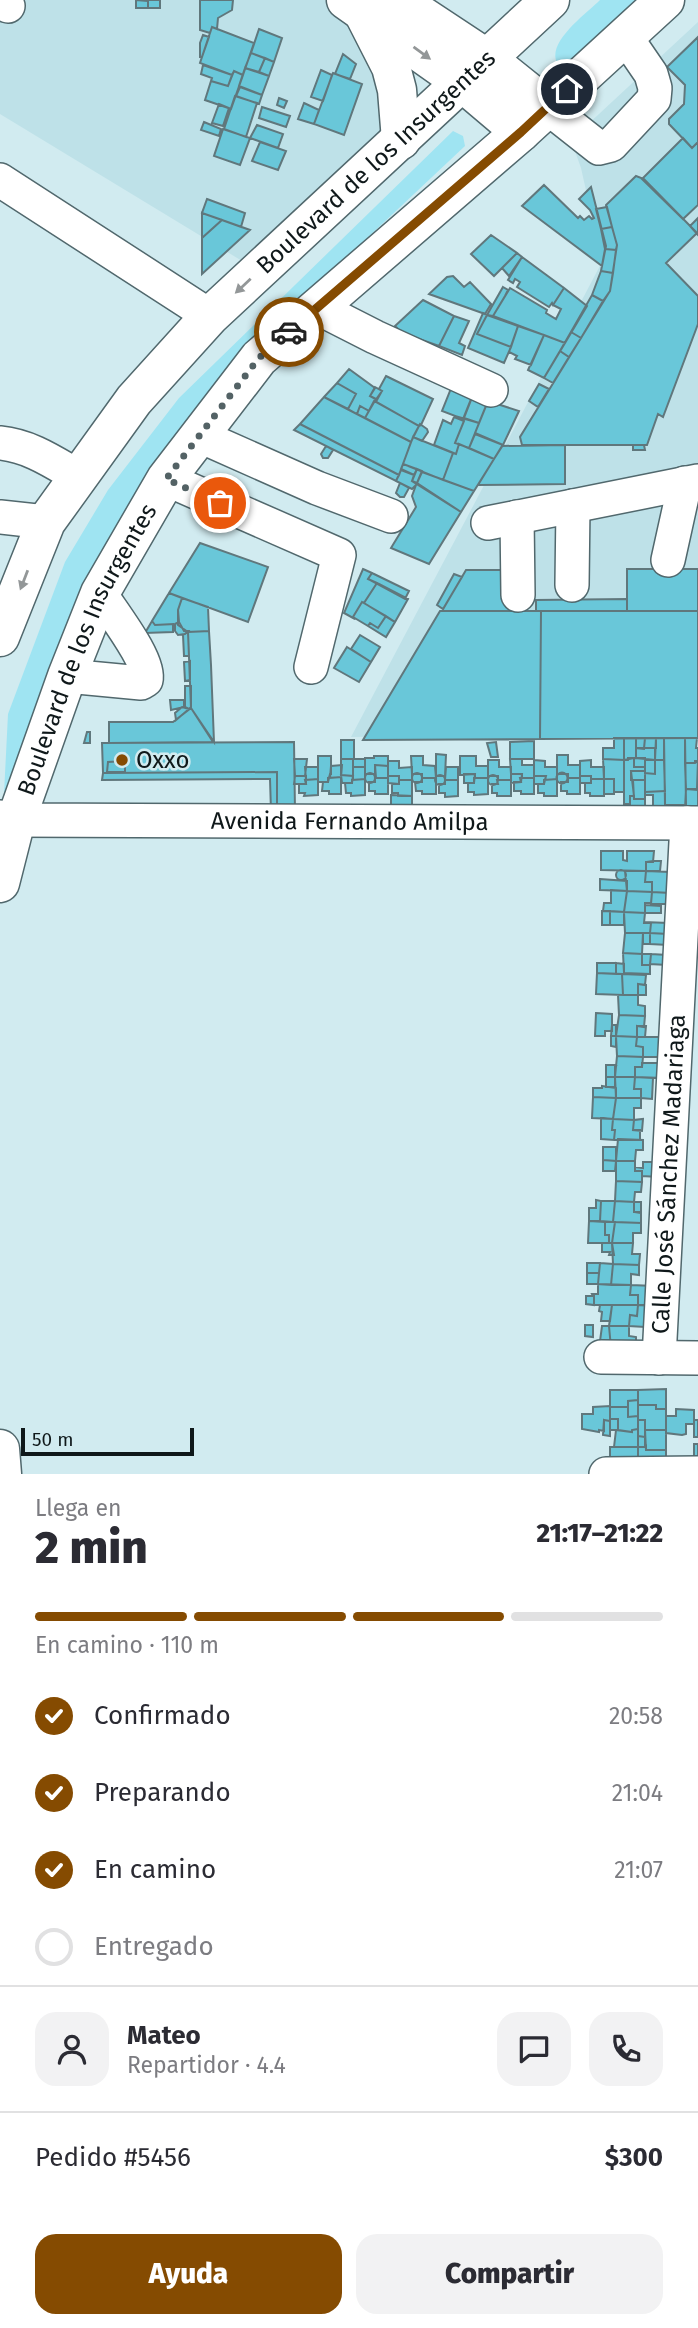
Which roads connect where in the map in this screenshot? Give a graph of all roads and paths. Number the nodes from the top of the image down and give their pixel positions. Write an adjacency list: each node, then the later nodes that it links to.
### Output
1 (548, 0): 5 (main road, Boulevard de los Insurgentes)
2 (664, 0): 4 (main road, Boulevard de los Insurgentes)
3 (369, 4): 5 (main road); 7 (main road)
4 (625, 36): 6 (main road, Boulevard de los Insurgentes); 6 (street)
5 (474, 70): 6 (main road); 7 (main road, Boulevard de los Insurgentes)
6 (534, 119): 9 (main road, Boulevard de los Insurgentes)
7 (401, 140): 10 (main road, Boulevard de los Insurgentes, one-way to 10)
8 (0, 180): 10 (street)
9 (318, 308): 11 (street); 12 (main road, Boulevard de los Insurgentes)
10 (210, 316): 14 (main road, Boulevard de los Insurgentes)
11 (492, 390)
12 (200, 436): 15 (main road, Boulevard de los Insurgentes); 17 (street)
13 (0, 443): 14 (street)
14 (79, 477): 21 (main road, Boulevard de los Insurgentes)
15 (166, 479): 22 (street); 25 (main road, Boulevard de los Insurgentes)
16 (692, 482): 18 (street); 23 (street)
17 (317, 488): 19 (street); 22 (street)
18 (573, 506): 24 (street); 26 (street)
19 (391, 516)
20 (0, 517): 21 (street)
21 (46, 523): 27 (main road, Boulevard de los Insurgentes, one-way to 27)
22 (300, 537): 28 (street)
23 (668, 560)
24 (572, 585)
25 (100, 593): 29 (main road, Boulevard de los Insurgentes); 29 (street)
26 (518, 595)
27 (0, 637)
28 (311, 667)
29 (67, 676): 30 (main road, Boulevard de los Insurgentes)
30 (8, 819): 31 (street, Avenida Fernando Amilpa); 32 (main road, Boulevard de los Insurgentes)
31 (693, 823): 34 (street, Calle José Sánchez Madariaga)
32 (0, 883)
33 (601, 1357): 34 (street)
34 (659, 1358): 35 (street)
35 (698, 1358)
36 (0, 1449): 38 (main road)
37 (698, 1473): 39 (street)
38 (2, 1474)
39 (606, 1474)

